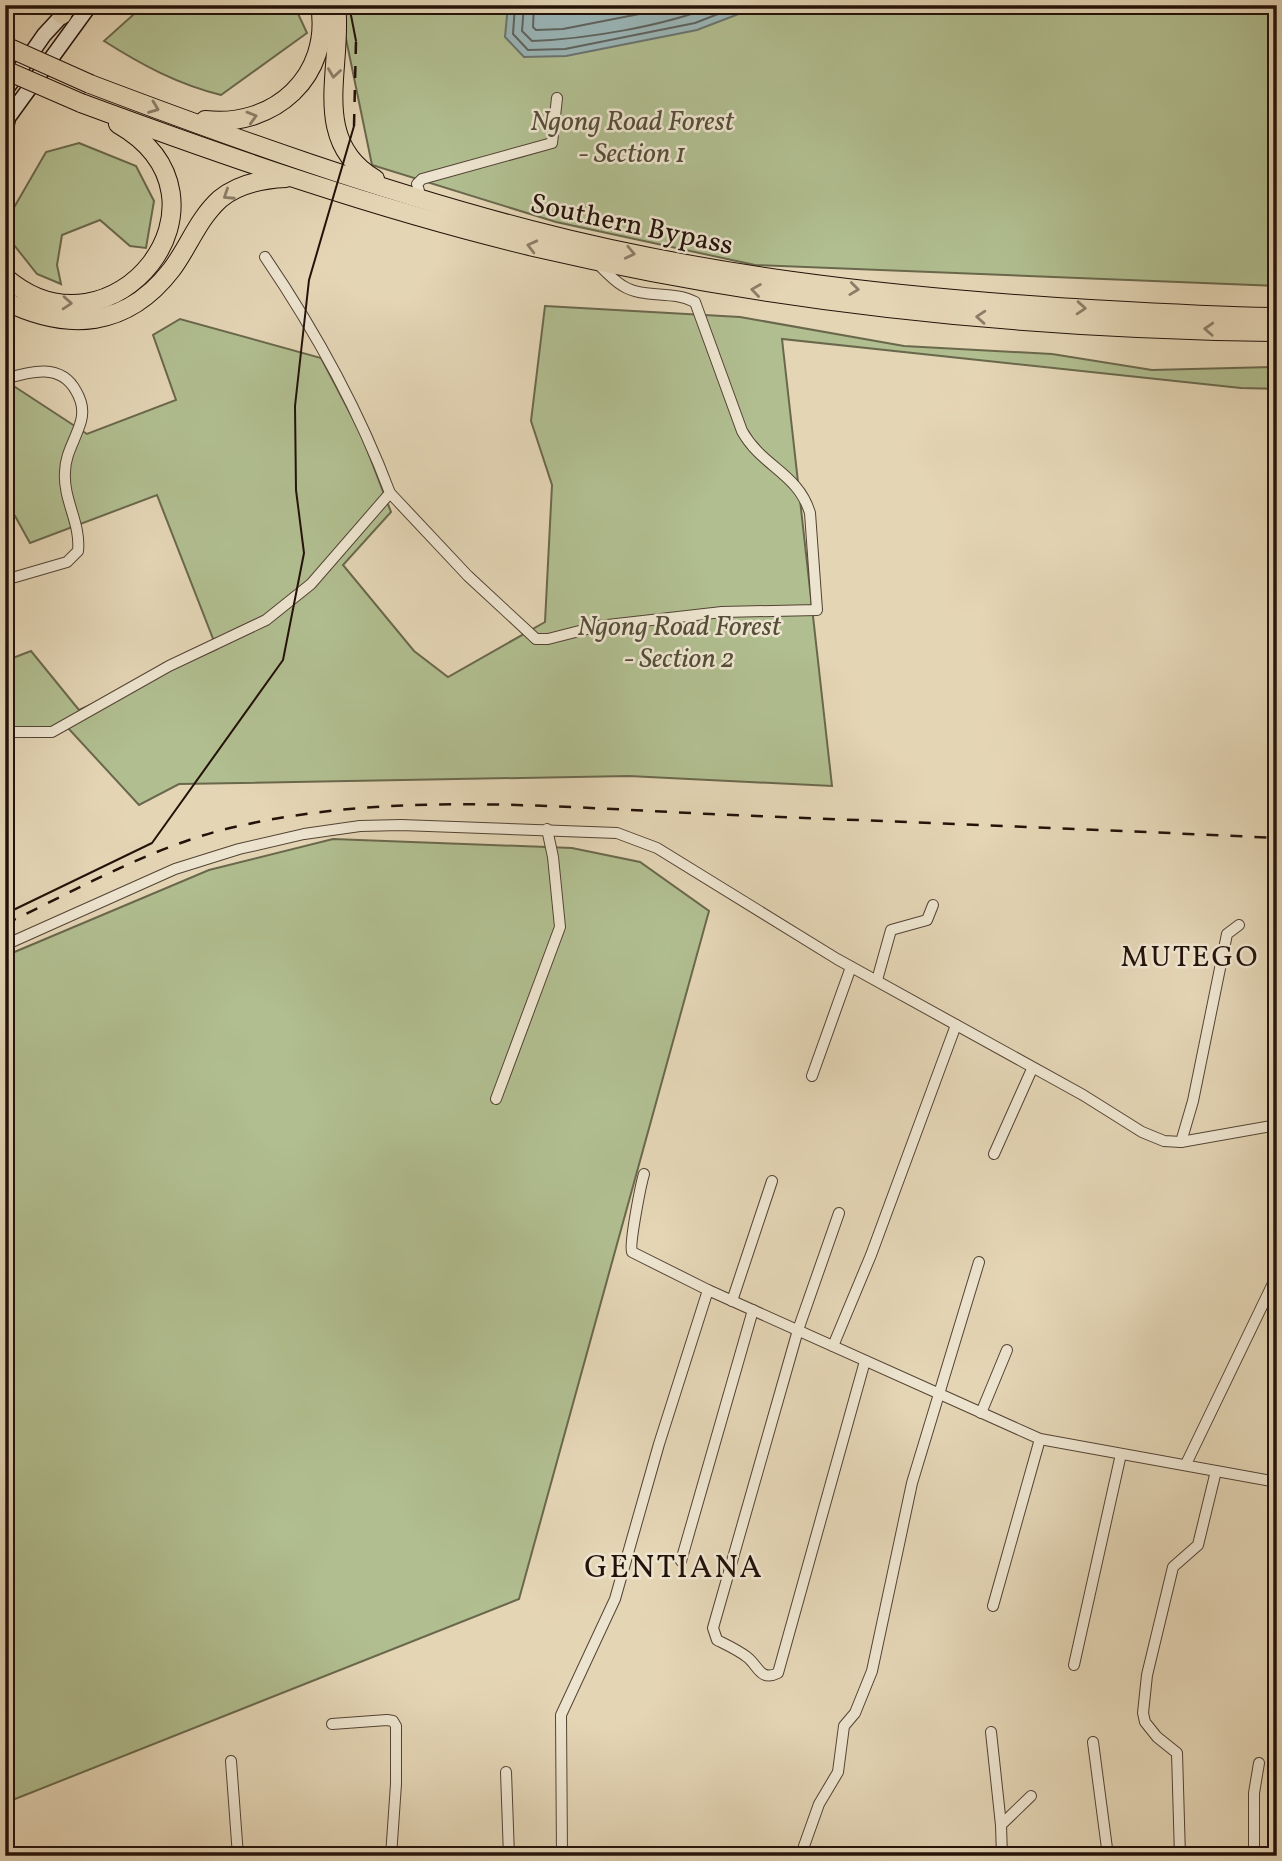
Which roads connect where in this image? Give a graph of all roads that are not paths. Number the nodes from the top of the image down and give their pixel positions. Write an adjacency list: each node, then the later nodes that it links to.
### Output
1 (90, 5): 11 (main road)
2 (320, 5): 10 (highway, one-way to 2)
3 (336, 5): 13 (highway, one-way to 13)
4 (66, 9): 7 (main road)
5 (5, 46): 10 (highway, Southern Bypass, one-way to 10, bridge)
6 (5, 70): 9 (highway, Southern Bypass, bridge)
7 (5, 91)
8 (557, 98): 14 (street)
9 (80, 103): 12 (highway, Southern Bypass); 17 (highway, one-way to 9)
10 (184, 118): 13 (highway, Southern Bypass)
11 (5, 122)
12 (293, 177): 16 (highway, Southern Bypass, one-way to 12); 18 (highway, one-way to 18)
13 (394, 189): 14 (highway, Southern Bypass)
14 (421, 198): 19 (highway, Southern Bypass, one-way to 19)
15 (265, 257): 22 (street)
16 (595, 260): 20 (highway, Southern Bypass, one-way to 16); 22 (street)
17 (5, 277)
18 (5, 300)
19 (1277, 317)
20 (1277, 332)
21 (5, 379): 23 (street)
22 (390, 493): 24 (street)
23 (5, 580)
24 (5, 732)
25 (547, 829): 28 (street); 29 (street); 34 (street)
26 (933, 905): 30 (street)
27 (1239, 925): 36 (street)
28 (5, 945)
29 (851, 967): 30 (street); 33 (street)
30 (877, 980): 31 (street)
31 (956, 1025): 32 (street); 47 (street)
32 (1032, 1069): 36 (street); 37 (street)
33 (812, 1076)
34 (496, 1099)
35 (1277, 1125): 36 (street)
36 (1181, 1142)
37 (994, 1154)
38 (644, 1174): 43 (street)
39 (772, 1181): 44 (street)
40 (839, 1213): 46 (street)
41 (979, 1262): 50 (street)
42 (1277, 1275): 54 (street)
43 (708, 1290): 44 (street); 71 (street)
44 (732, 1301): 45 (street)
45 (753, 1310): 46 (street); 57 (street)
46 (798, 1330): 47 (street); 49 (street)
47 (832, 1346): 49 (street)
48 (1007, 1350): 51 (street)
49 (865, 1361): 50 (street)
50 (937, 1393): 51 (street); 72 (street)
51 (981, 1413): 52 (street)
52 (1040, 1439): 53 (street); 58 (street)
53 (1121, 1454): 54 (street); 59 (street)
54 (1186, 1464): 55 (street)
55 (1216, 1471): 56 (street); 75 (street)
56 (1277, 1482)
57 (681, 1561)
58 (993, 1606)
59 (1074, 1665)
60 (332, 1724): 69 (street)
61 (991, 1732): 67 (street)
62 (1093, 1742): 74 (street)
63 (232, 1761): 68 (street)
64 (1259, 1763): 76 (street)
65 (506, 1772): 70 (street)
66 (1031, 1796): 67 (street)
67 (1001, 1825): 73 (street)
68 (238, 1856)
69 (391, 1856)
70 (509, 1856)
71 (562, 1856)
72 (803, 1856)
73 (1002, 1856)
74 (1108, 1856)
75 (1180, 1856)
76 (1254, 1856)

